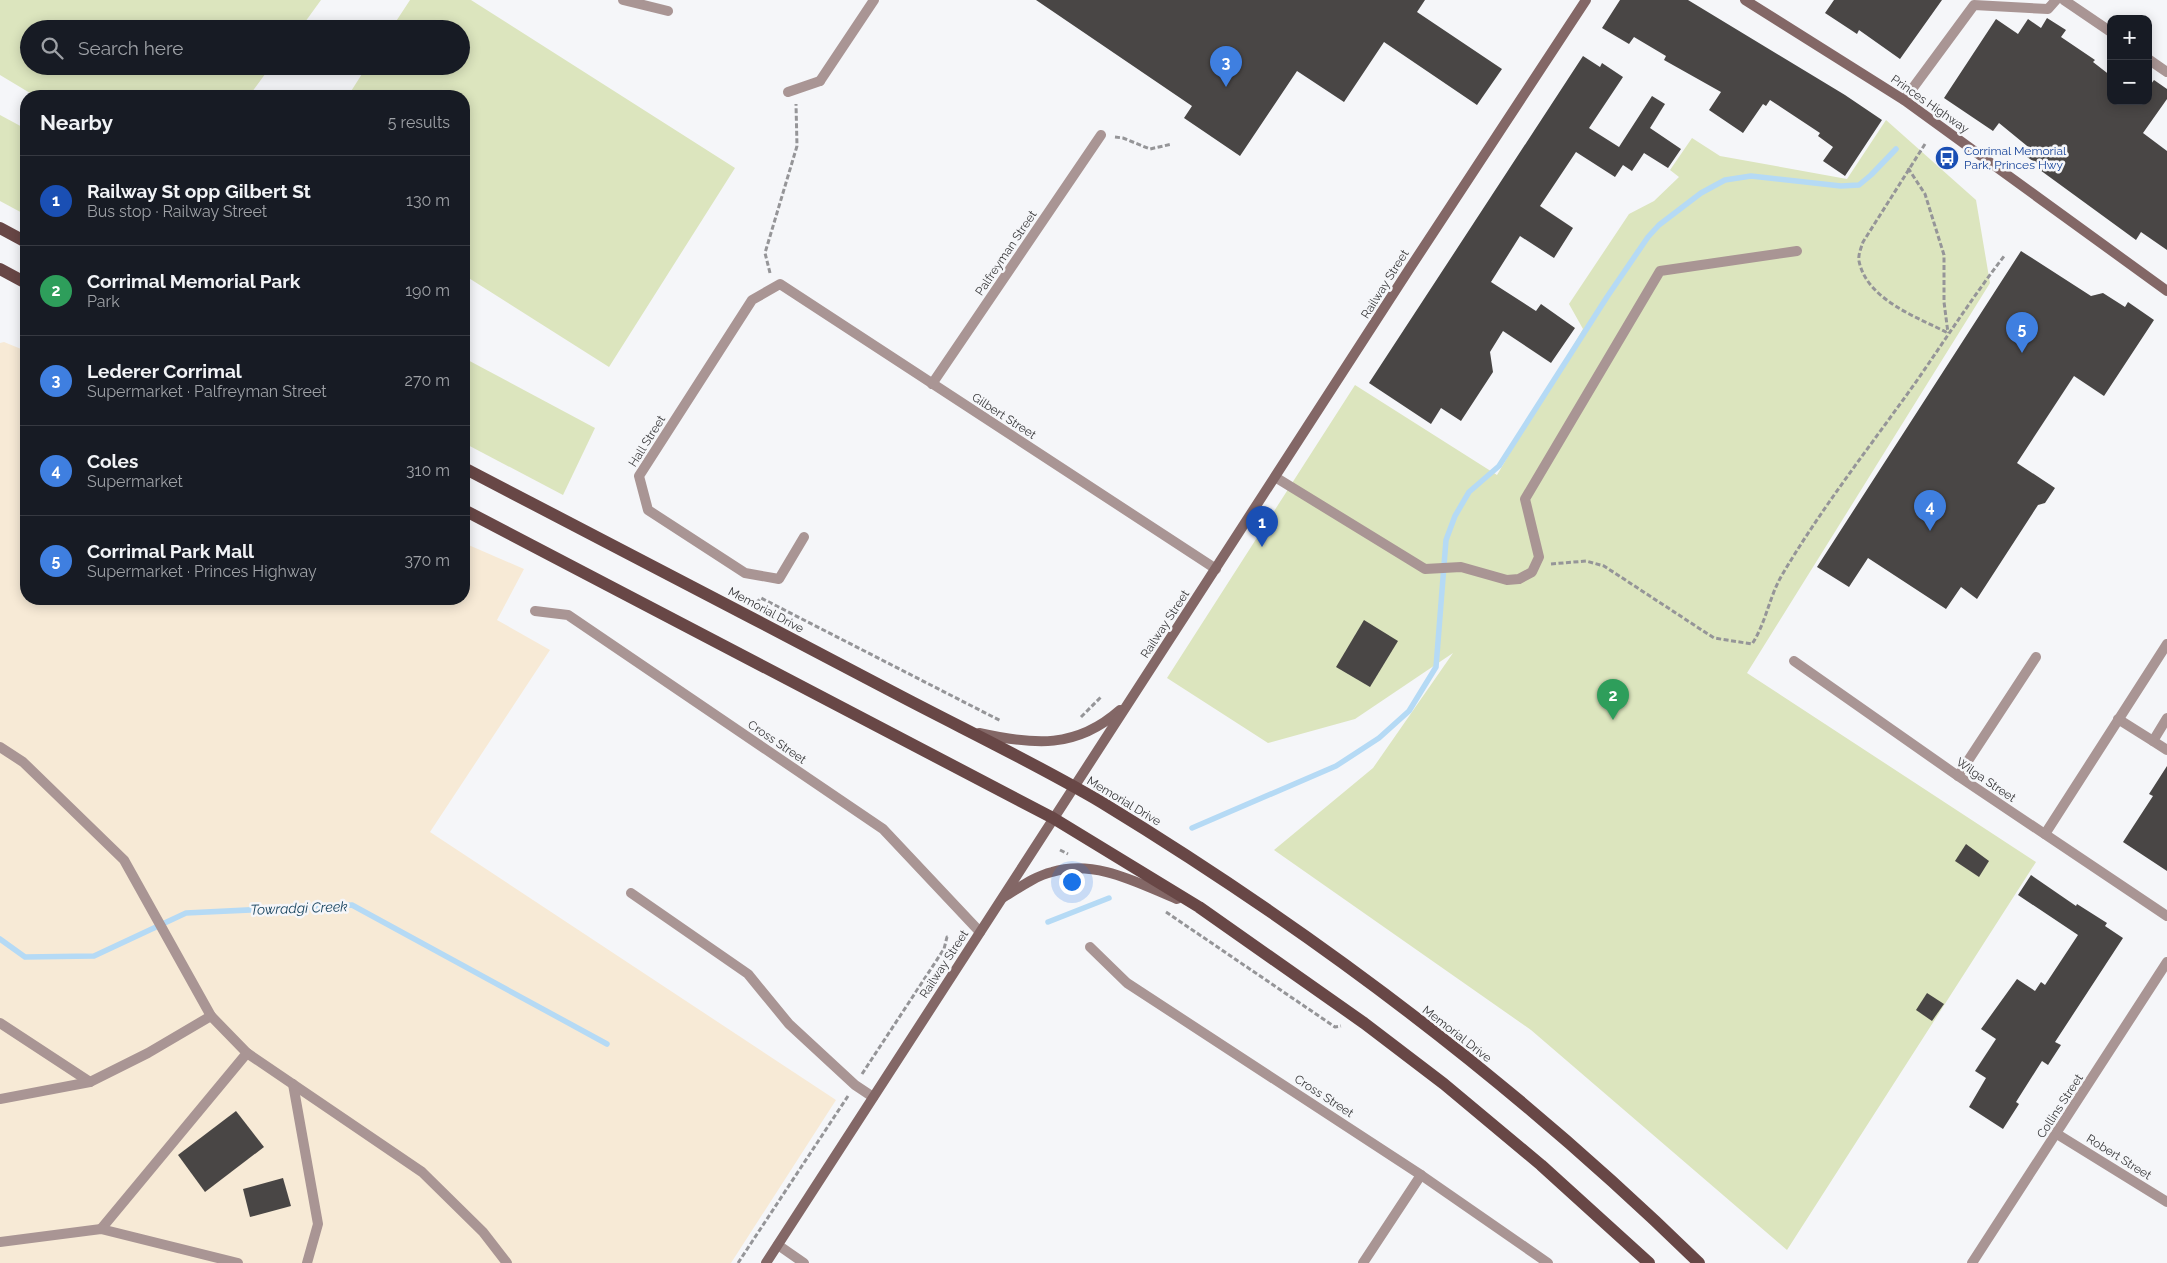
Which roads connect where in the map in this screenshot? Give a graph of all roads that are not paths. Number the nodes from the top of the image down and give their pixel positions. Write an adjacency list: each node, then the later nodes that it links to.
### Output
1 (623, 0): 7 (street)
2 (874, 0): 11 (street)
3 (1586, 0): 23 (main road, Railway Street)
4 (1745, 0): 12 (main road, Princes Highway)
5 (2056, 0): 12 (street)
6 (2064, 0): 8 (street)
7 (668, 11)
8 (2107, 29)
9 (2149, 60): 10 (street)
10 (2167, 72)
11 (792, 90)
12 (1904, 100): 20 (main road, Princes Highway)
13 (1101, 136): 21 (street, Palfreyman Street)
14 (0, 228): 15 (main road)
15 (20, 239)
16 (1797, 251): 23 (street)
17 (0, 269): 18 (main road)
18 (20, 280)
19 (777, 286): 21 (street, Gilbert Street); 25 (street, Hall Street)
20 (2167, 291)
21 (932, 384): 26 (street, Gilbert Street)
22 (470, 471): 34 (main road, Memorial Drive)
23 (1275, 477): 26 (main road, Railway Street)
24 (470, 513): 40 (main road)
25 (804, 538)
26 (1216, 569): 31 (main road, Railway Street)
27 (535, 610): 46 (street, Cross Street)
28 (2167, 644): 33 (street)
29 (2036, 657): 38 (street)
30 (1794, 661): 38 (street, Wilga Street)
31 (1130, 701): 34 (main road); 39 (main road, Railway Street)
32 (2167, 718): 35 (street)
33 (2118, 719): 35 (street); 41 (street)
34 (966, 731): 39 (main road, Memorial Drive)
35 (2152, 740): 37 (street)
36 (0, 747): 49 (street)
37 (2167, 750)
38 (1958, 776): 41 (street, Wilga Street)
39 (1074, 787): 40 (main road, Railway Street); 70 (main road, Memorial Drive)
40 (1053, 818): 43 (main road, Railway Street); 44 (main road)
41 (2044, 834): 45 (street, Wilga Street)
42 (631, 893): 54 (street)
43 (1002, 898): 44 (main road); 46 (main road, Railway Street)
44 (1199, 908): 69 (main road)
45 (2167, 916)
46 (980, 932): 54 (main road, Railway Street)
47 (1090, 947): 57 (street, Cross Street)
48 (2167, 962): 56 (street, Collins Street)
49 (211, 1016): 51 (street); 52 (street)
50 (0, 1023): 52 (street)
51 (247, 1053): 53 (street); 59 (street)
52 (90, 1082): 55 (street)
53 (293, 1084): 63 (street); 64 (street)
54 (874, 1097): 61 (main road, Railway Street)
55 (0, 1099)
56 (2057, 1134): 58 (street, Robert Street); 71 (street, Collins Street)
57 (1421, 1175): 67 (street); 68 (street, Cross Street)
58 (2167, 1202)
59 (101, 1229): 60 (street); 62 (street)
60 (0, 1242)
61 (778, 1245): 65 (main road, Railway Street); 66 (street)
62 (238, 1263)
63 (307, 1263)
64 (507, 1263)
65 (766, 1263)
66 (804, 1263)
67 (1363, 1263)
68 (1548, 1263)
69 (1649, 1263)
70 (1699, 1263)
71 (1972, 1263)

